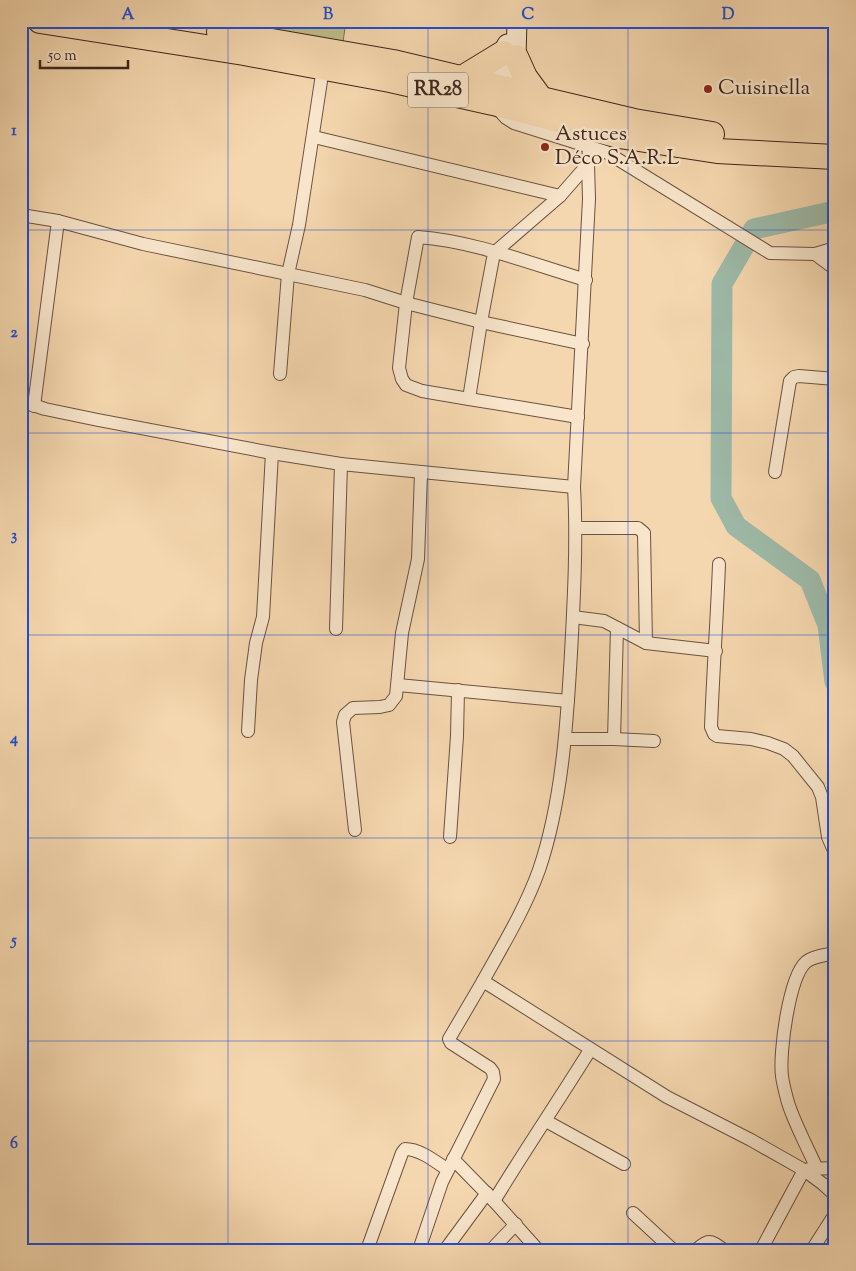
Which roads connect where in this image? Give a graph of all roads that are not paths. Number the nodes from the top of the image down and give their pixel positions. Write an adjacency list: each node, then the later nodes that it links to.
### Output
1 (40, 21): 5 (highway, RR28)
2 (143, 21): 6 (highway, RR28)
3 (516, 23): 4 (street)
4 (509, 55): 6 (highway); 7 (highway); 8 (street)
5 (323, 68): 8 (highway, RR28); 9 (street)
6 (462, 78): 8 (highway, RR28)
7 (541, 99): 8 (highway, RR28); 10 (highway, RR28)
8 (502, 100): 11 (street); 12 (highway, RR28)
9 (314, 137): 14 (street); 21 (street)
10 (835, 143)
11 (589, 146): 13 (street); 19 (street)
12 (835, 157)
13 (588, 164): 14 (street); 22 (street)
14 (560, 196): 18 (street)
15 (21, 215): 16 (street)
16 (58, 221): 21 (street); 30 (street)
17 (835, 248): 19 (street)
18 (494, 253): 22 (street); 23 (street); 24 (street)
19 (815, 254): 20 (street)
20 (835, 269)
21 (288, 273): 23 (street); 26 (street)
22 (586, 280): 25 (street)
23 (406, 303): 24 (street); 28 (street)
24 (480, 322): 25 (street); 28 (street)
25 (583, 344): 31 (street)
26 (280, 374)
27 (835, 379): 34 (street)
28 (469, 399): 31 (street)
29 (21, 401): 30 (street)
30 (34, 406): 32 (street)
31 (578, 417): 36 (street)
32 (272, 453): 33 (street); 47 (street)
33 (342, 464): 35 (street); 41 (street)
34 (775, 472)
35 (421, 473): 36 (street); 44 (street)
36 (574, 487): 37 (street)
37 (576, 528): 39 (street); 42 (street)
38 (719, 564): 43 (street)
39 (573, 617): 40 (street); 46 (street)
40 (617, 628): 42 (street); 49 (street)
41 (336, 629)
42 (646, 643): 43 (street)
43 (716, 651): 53 (street)
44 (398, 685): 45 (street); 51 (street)
45 (458, 690): 46 (street); 52 (street)
46 (568, 701): 48 (street)
47 (248, 731)
48 (565, 739): 49 (street); 55 (street)
49 (614, 739): 50 (street)
50 (654, 741)
51 (355, 830)
52 (450, 837)
53 (835, 853)
54 (835, 953): 60 (street)
55 (483, 981): 56 (street); 58 (street)
56 (590, 1050): 57 (street); 62 (street)
57 (546, 1121): 59 (street); 64 (street)
58 (450, 1164): 64 (street); 69 (street); 70 (street)
59 (624, 1164)
60 (817, 1168): 61 (street); 62 (street)
61 (835, 1168)
62 (804, 1170): 63 (street); 76 (street)
63 (835, 1195)
64 (491, 1197): 67 (street); 68 (street)
65 (633, 1213): 73 (street)
66 (835, 1214): 77 (street)
67 (516, 1224): 71 (street); 72 (street)
68 (450, 1248)
69 (367, 1250)
70 (419, 1250)
71 (491, 1250)
72 (538, 1250)
73 (673, 1250)
74 (696, 1250): 75 (street)
75 (724, 1250)
76 (761, 1250)
77 (812, 1250)

